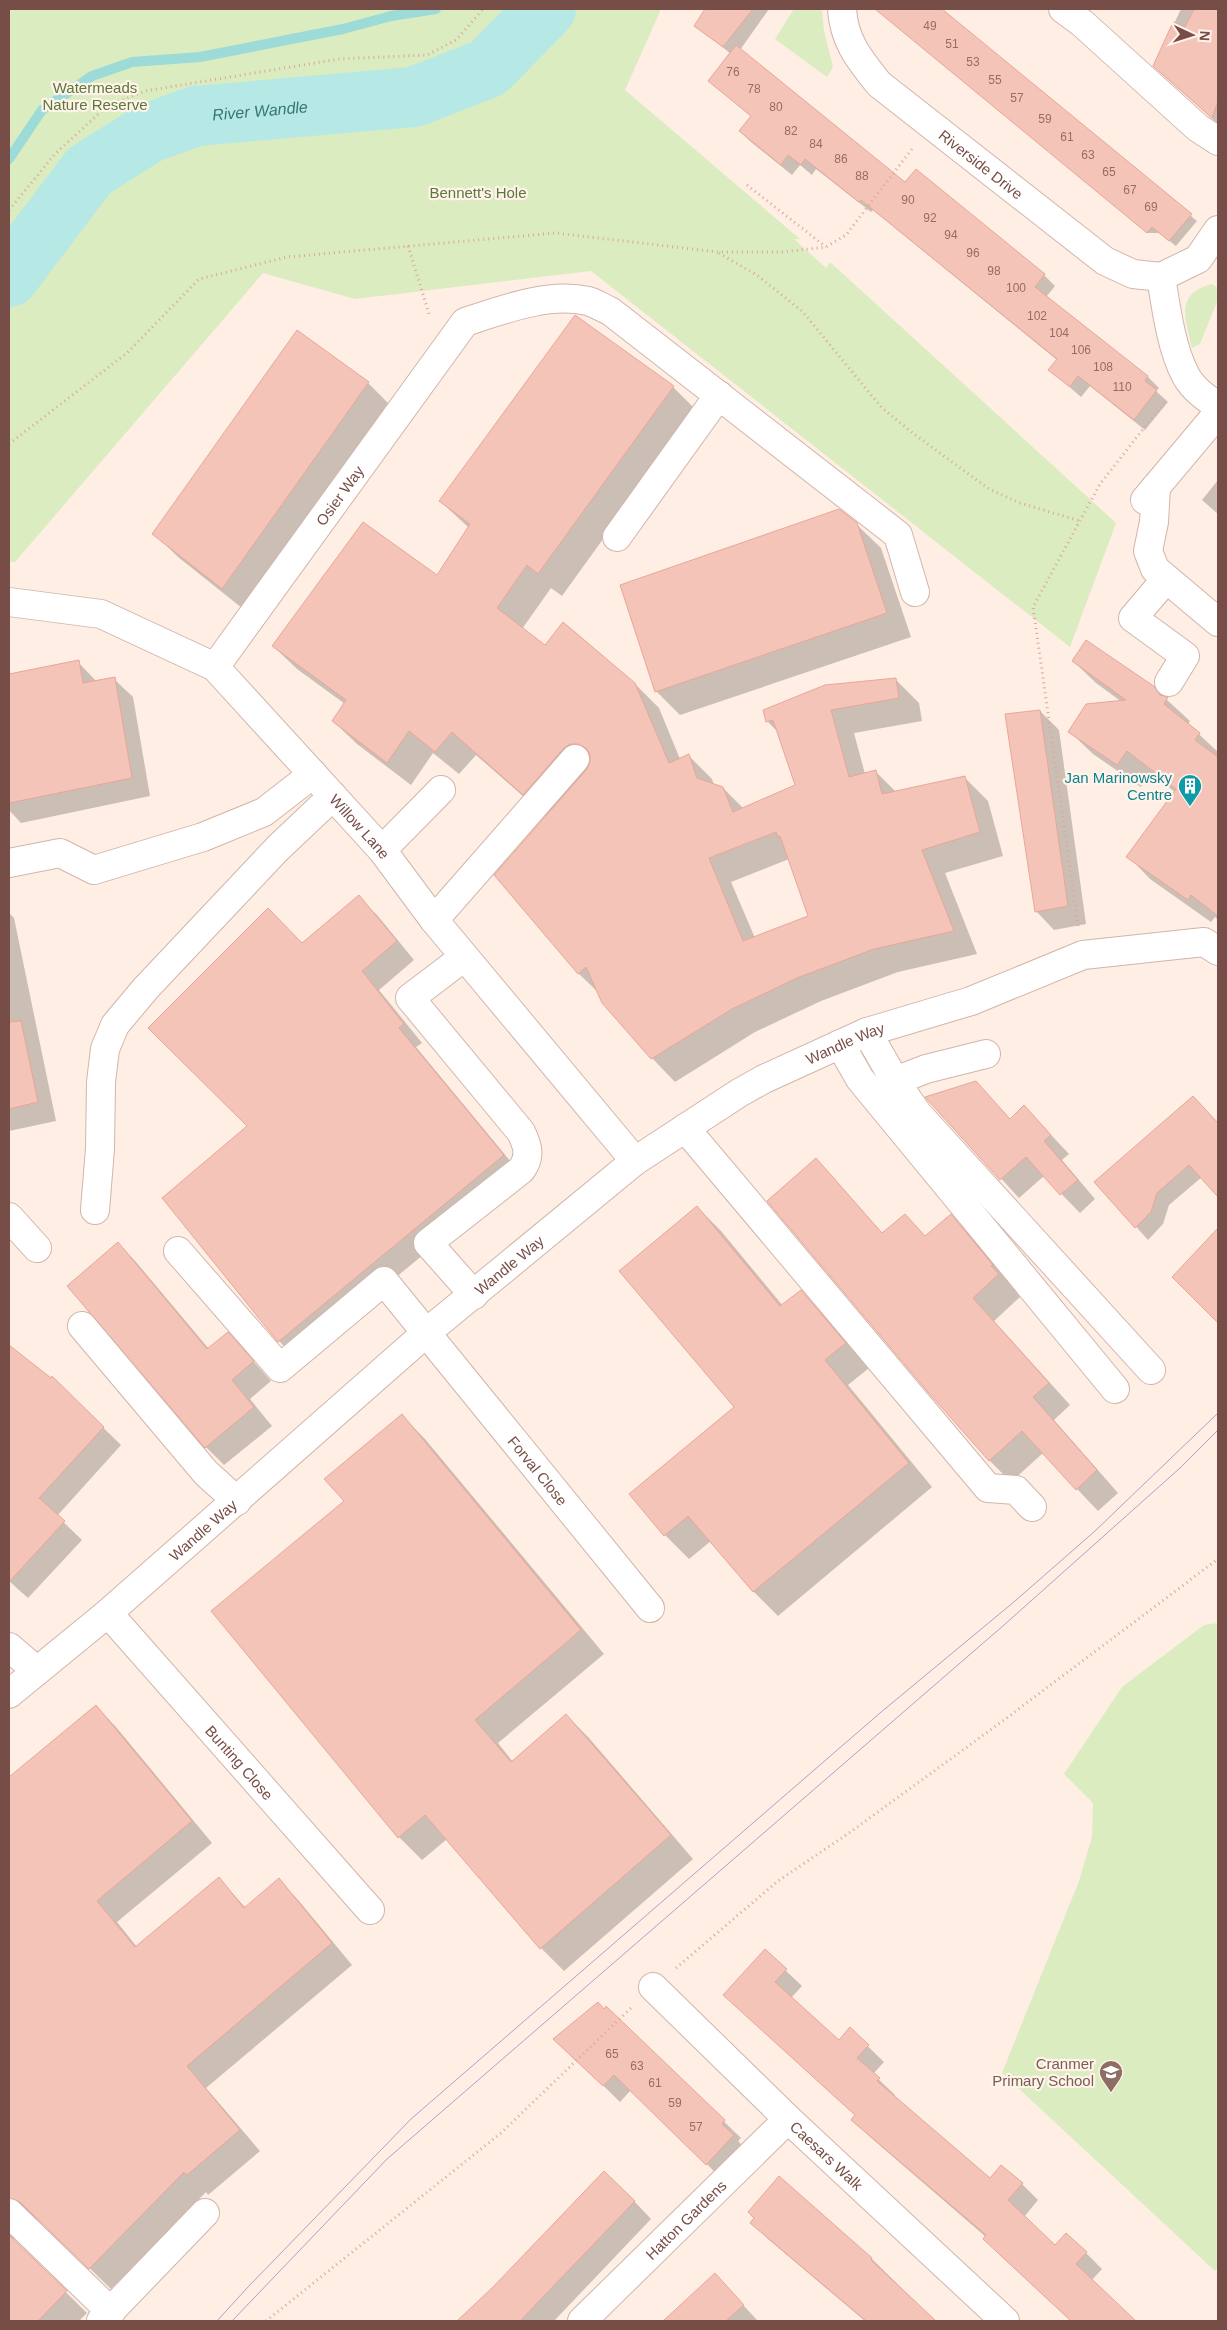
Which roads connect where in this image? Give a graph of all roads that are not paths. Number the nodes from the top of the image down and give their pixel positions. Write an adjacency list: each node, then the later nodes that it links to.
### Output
1 (842, 9): 5 (street, Riverside Drive)
2 (1078, 13): 3 (street)
3 (1218, 141)
4 (1218, 230): 5 (street)
5 (1161, 277): 7 (street)
6 (719, 396): 9 (street); 11 (street); 14 (street, Osier Way)
7 (1218, 406)
8 (1218, 413): 10 (street)
9 (618, 537)
10 (1166, 579): 13 (street); 15 (street)
11 (915, 592)
12 (9, 602): 14 (street, Willow Lane)
13 (1218, 622)
14 (215, 667): 17 (street, Willow Lane)
15 (1169, 682)
16 (575, 759): 22 (street)
17 (313, 774): 19 (street, Willow Lane); 21 (street)
18 (441, 790): 20 (street)
19 (333, 796): 20 (street, Willow Lane); 31 (street)
20 (382, 850): 22 (street, Willow Lane)
21 (9, 863)
22 (434, 920): 24 (street, Willow Lane)
23 (1218, 952): 25 (street, Wandle Way)
24 (464, 957): 30 (street, Willow Lane); 35 (street)
25 (867, 1032): 26 (street, Wandle Way); 28 (street)
26 (840, 1044): 29 (street, Wandle Way); 39 (street)
27 (986, 1054): 28 (street)
28 (894, 1082): 38 (street)
29 (684, 1128): 30 (street, Wandle Way); 41 (street)
30 (635, 1160): 35 (street, Wandle Way)
31 (96, 1210)
32 (9, 1217): 33 (street)
33 (37, 1248)
34 (178, 1251): 37 (street, Forval Close)
35 (474, 1294): 37 (street, Wandle Way)
36 (82, 1326): 40 (street)
37 (426, 1333): 40 (street, Wandle Way); 42 (street, Forval Close)
38 (1151, 1370)
39 (1115, 1389)
40 (237, 1501): 43 (street, Wandle Way)
41 (1032, 1508)
42 (650, 1608)
43 (108, 1613): 45 (street, Wandle Way); 47 (street, Bunting Close)
44 (9, 1647): 45 (street)
45 (37, 1671): 46 (street, Wandle Way)
46 (9, 1694)
47 (370, 1910)
48 (653, 1987): 49 (street, Caesars Walk)
49 (788, 2119): 53 (street, Hatton Gardens); 54 (street, Caesars Walk)
50 (9, 2213): 52 (street)
51 (204, 2213): 52 (street)
52 (106, 2317)
53 (582, 2321)
54 (1005, 2321)

